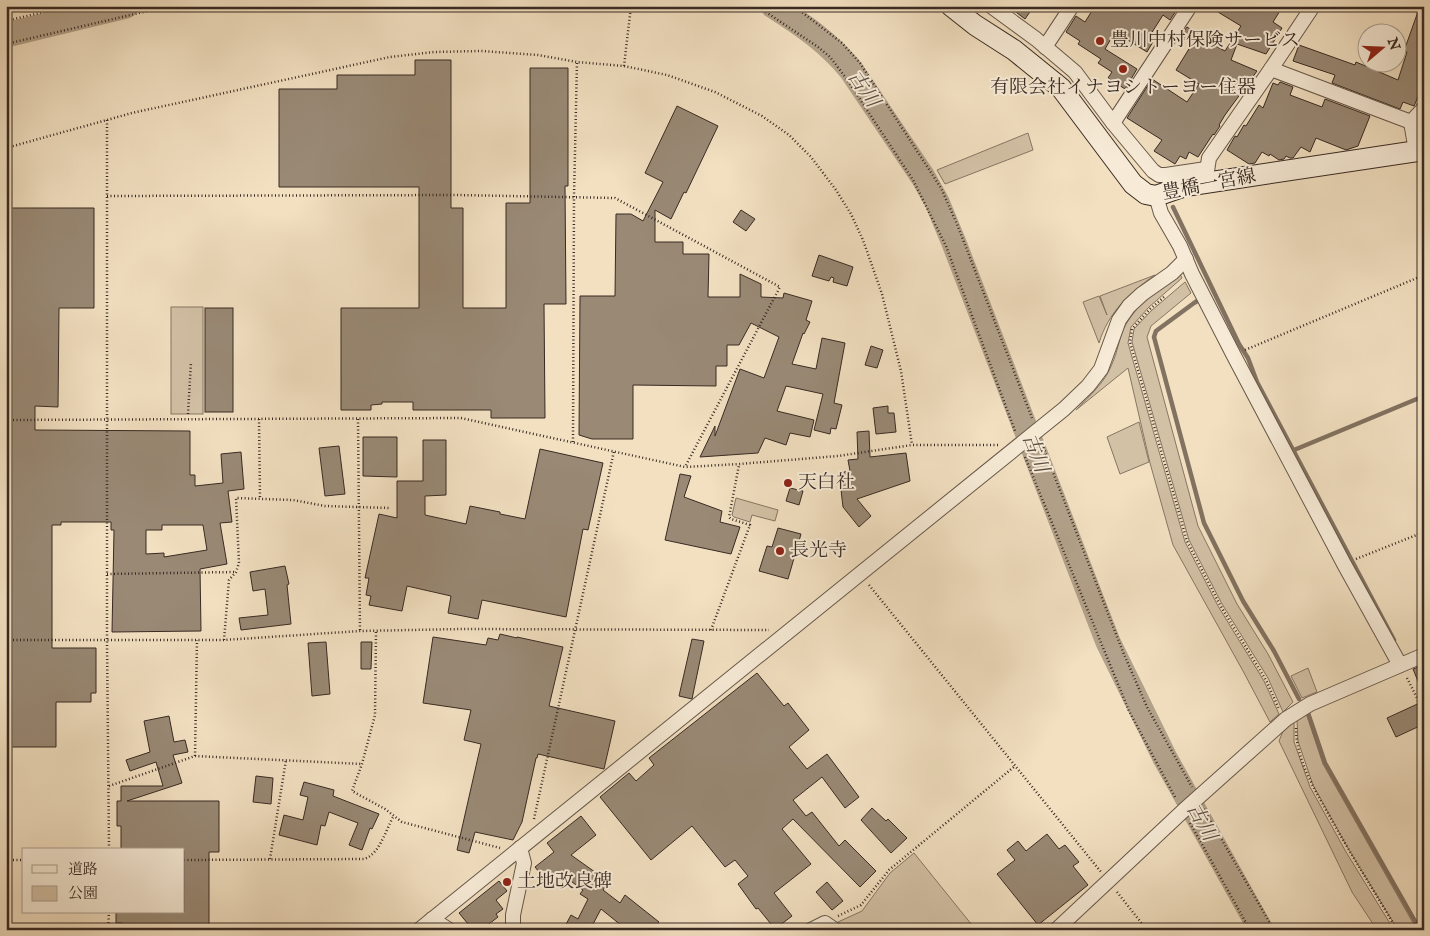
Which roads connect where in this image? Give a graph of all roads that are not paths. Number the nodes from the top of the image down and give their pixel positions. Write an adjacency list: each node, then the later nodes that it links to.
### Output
1 (951, 6): 13 (main road, 豊橋一宮線)
2 (991, 6): 6 (street)
3 (1072, 6): 6 (street)
4 (1190, 6): 10 (street)
5 (1313, 6): 7 (street)
6 (1045, 47): 10 (street)
7 (1271, 69): 9 (street); 12 (street)
8 (1424, 108): 9 (street)
9 (1411, 122): 11 (street)
10 (1113, 123): 12 (street)
11 (1420, 151): 12 (main road, 豊橋一宮線)
12 (1206, 176): 13 (main road, 豊橋一宮線)
13 (1156, 196): 14 (street)
14 (1186, 259): 16 (street); 17 (street)
15 (1424, 656): 16 (street)
16 (1400, 665): 24 (street)
17 (520, 848): 18 (street); 22 (street)
18 (432, 919): 20 (street); 21 (street)
19 (830, 926): 23 (street)
20 (419, 930)
21 (449, 930)
22 (513, 930)
23 (811, 930)
24 (1056, 930)

